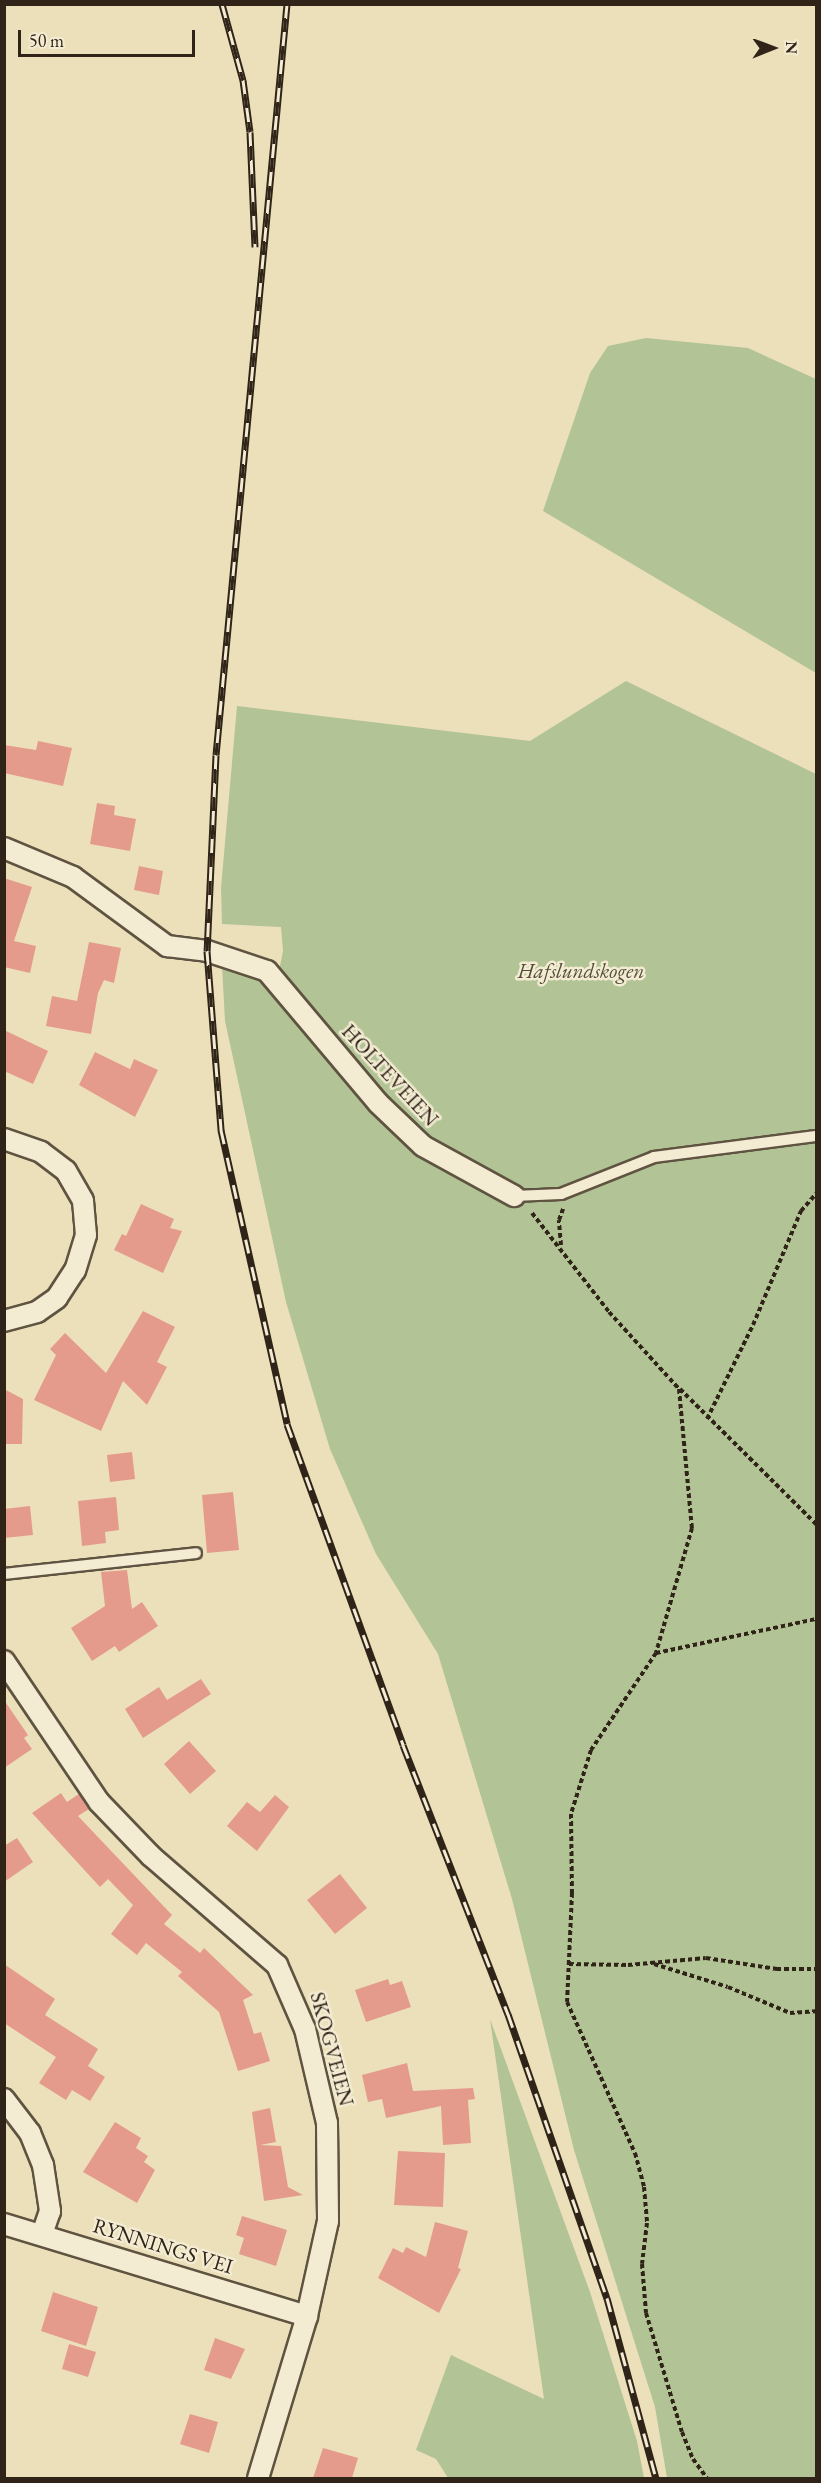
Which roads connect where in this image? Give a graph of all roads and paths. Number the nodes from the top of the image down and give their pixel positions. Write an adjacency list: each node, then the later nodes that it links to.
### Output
1 (4, 848): 6 (street, HOLTEVEIEN)
2 (816, 1136): 4 (lane, HOLTEVEIEN)
3 (4, 1139): 8 (street)
4 (574, 1190): 6 (lane, HOLTEVEIEN); 7 (path)
5 (816, 1194): 10 (path)
6 (514, 1196): 7 (path)
7 (561, 1248): 9 (path)
8 (4, 1321)
9 (680, 1389): 10 (path); 15 (path)
10 (706, 1419): 11 (path)
11 (816, 1524)
12 (196, 1552): 13 (lane)
13 (4, 1574)
14 (816, 1618): 15 (path)
15 (656, 1653): 18 (path)
16 (4, 1661): 24 (street, SKOGVEIEN)
17 (651, 1963): 18 (path); 19 (path); 20 (path)
18 (568, 1964): 26 (path)
19 (816, 1969)
20 (816, 2011)
21 (4, 2099): 23 (street)
22 (4, 2224): 23 (street, RYNNINGS VEI)
23 (42, 2234): 24 (street, RYNNINGS VEI)
24 (307, 2316): 25 (street, SKOGVEIEN)
25 (258, 2478)
26 (707, 2478)

